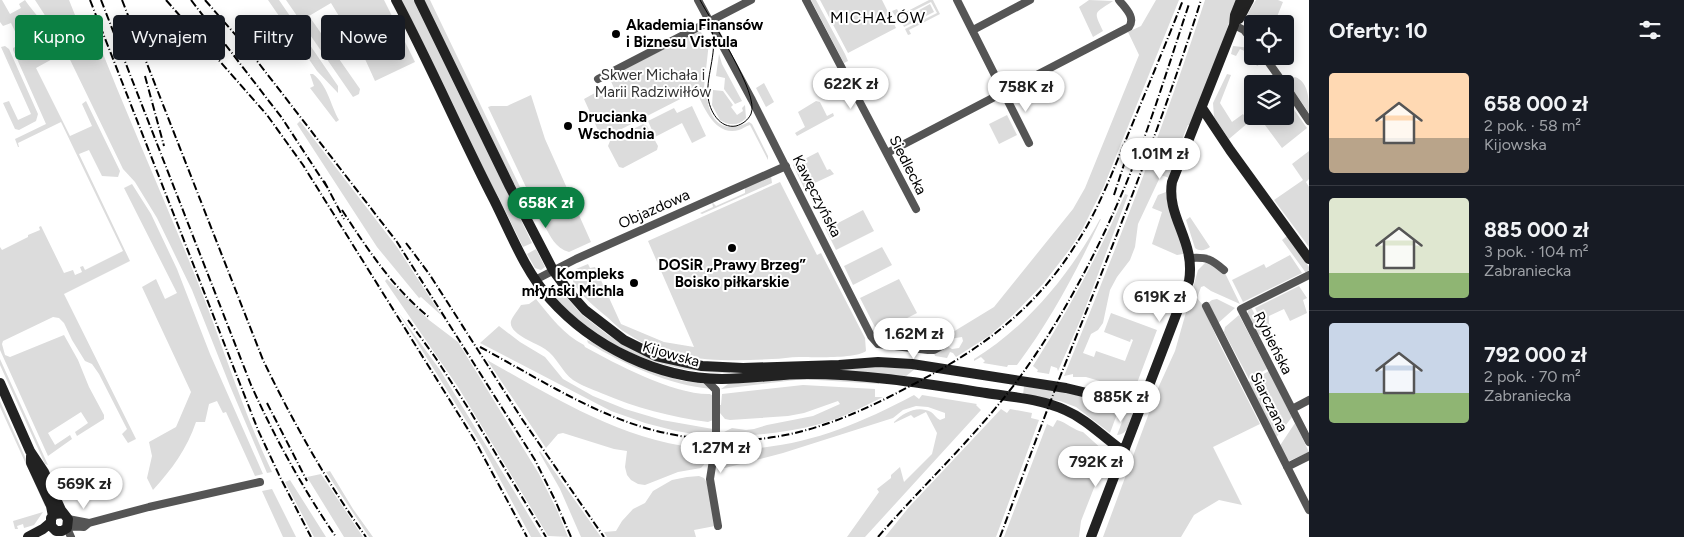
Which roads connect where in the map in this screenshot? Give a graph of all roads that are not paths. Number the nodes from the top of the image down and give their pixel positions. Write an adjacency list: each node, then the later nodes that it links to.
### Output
1 (396, 0): 29 (street, Kijowska)
2 (420, 0): 26 (street, Kijowska)
3 (698, 0): 11 (street, Kawęczyńska)
4 (751, 0): 11 (street)
5 (806, 0): 21 (street, Siedlecka)
6 (958, 0): 13 (street)
7 (1030, 0): 13 (street)
8 (1119, 0): 16 (street)
9 (1241, 0): 12 (street)
10 (1249, 0): 12 (street)
11 (709, 22): 15 (street); 22 (street, Kawęczyńska)
12 (1234, 26): 14 (street); 18 (street)
13 (973, 30): 16 (street)
14 (1244, 30)
15 (598, 79)
16 (1004, 93): 20 (street); 21 (street)
17 (1294, 99): 19 (street)
18 (1202, 108): 24 (street); 25 (street)
19 (1309, 121)
20 (1029, 143)
21 (887, 153): 23 (street, Siedlecka)
22 (786, 166): 26 (street, Objazdowa); 31 (street, Kawęczyńska)
23 (916, 209)
24 (1190, 258): 27 (street); 37 (street)
25 (1309, 259)
26 (553, 270): 29 (street, Objazdowa); 37 (street, Kijowska)
27 (1224, 270)
28 (1309, 275): 38 (street, Rybieńska)
29 (535, 280): 32 (street, Kijowska)
30 (1206, 306): 42 (street, Siarczana)
31 (945, 344)
32 (704, 378): 33 (street, Kijowska); 35 (street)
33 (729, 379): 35 (street); 40 (street, Kijowska)
34 (0, 383): 45 (street)
35 (716, 390): 46 (street)
36 (1309, 400): 38 (street)
37 (1141, 406): 40 (street)
38 (1292, 409): 39 (street, Rybieńska)
39 (1309, 442)
40 (1125, 449): 49 (street)
41 (1309, 456): 42 (street)
42 (1287, 467): 44 (street, Siarczana)
43 (260, 482): 45 (street)
44 (1309, 510)
45 (62, 526): 47 (street); 48 (street)
46 (718, 526)
47 (28, 537)
48 (34, 537)
49 (1091, 537)

